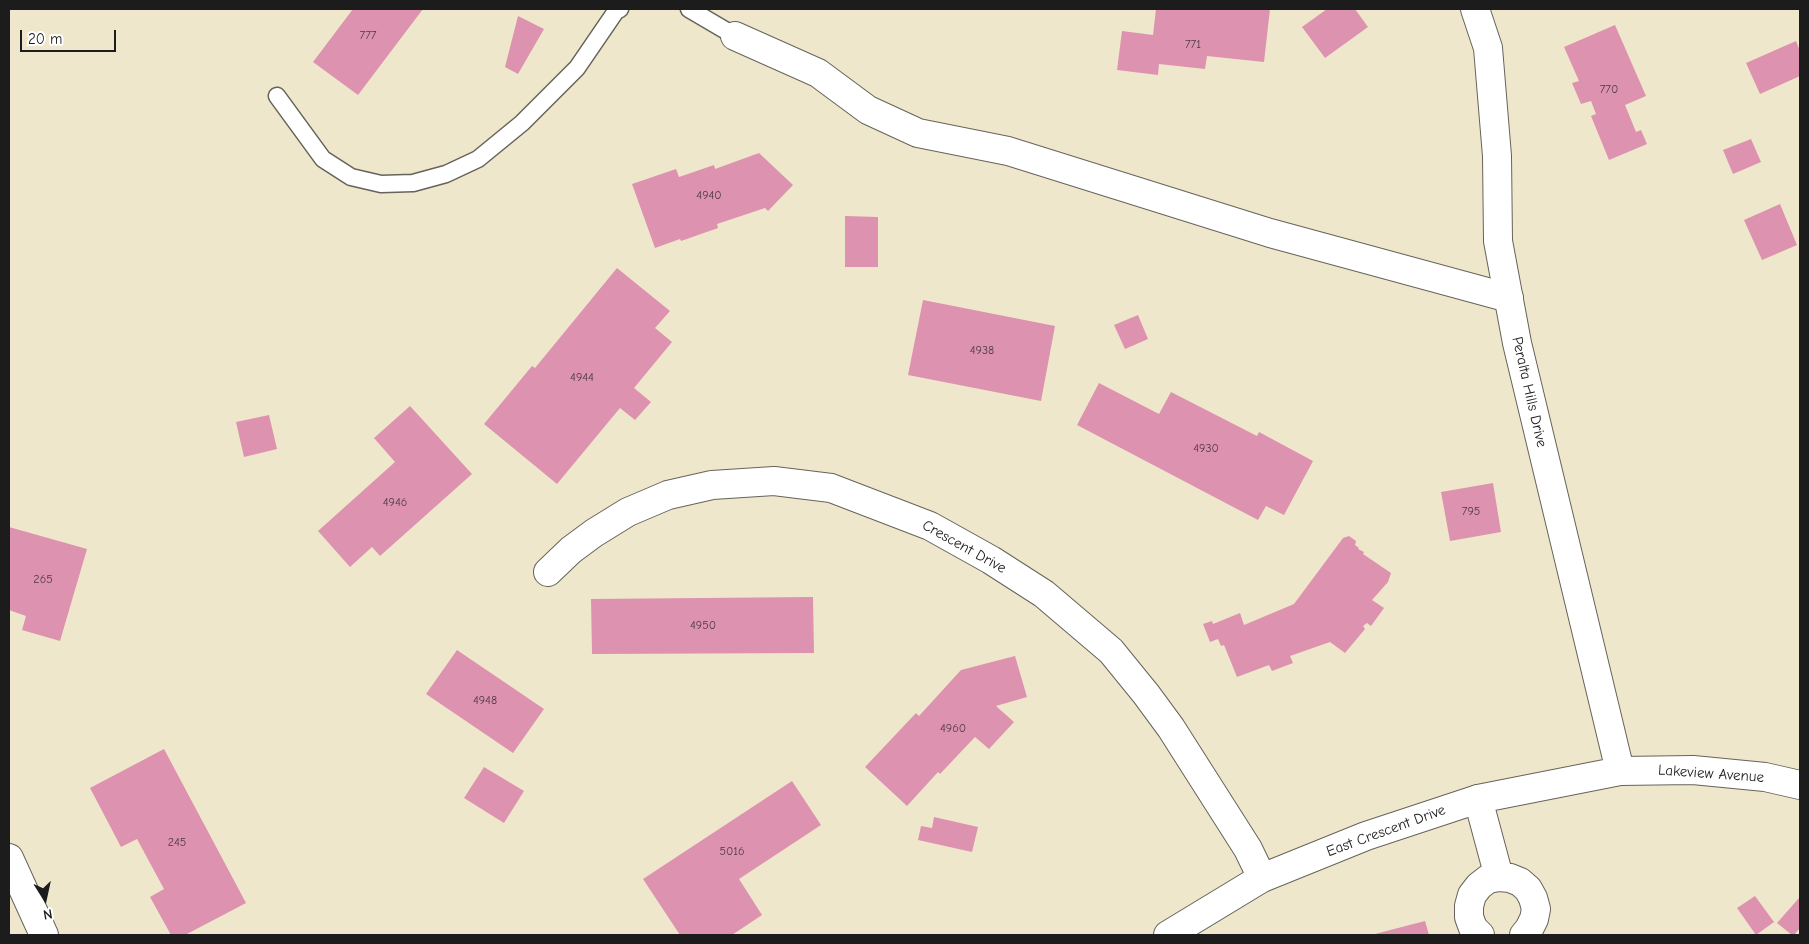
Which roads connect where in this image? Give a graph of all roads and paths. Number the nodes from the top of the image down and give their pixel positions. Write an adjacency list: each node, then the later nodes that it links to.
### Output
1 (620, 9): 5 (lane)
2 (689, 9): 4 (lane)
3 (1475, 9): 6 (street, Peralta Hills Drive)
4 (735, 36): 6 (street)
5 (277, 96)
6 (1509, 298): 8 (street, Peralta Hills Drive)
7 (548, 572): 13 (street, Crescent Drive)
8 (1620, 771): 9 (street, Lakeview Avenue); 10 (street, East Crescent Drive)
9 (1800, 785)
10 (1478, 799): 12 (street); 13 (street, East Crescent Drive)
11 (9, 858): 14 (street)
12 (1500, 877): 16 (street); 17 (street)
13 (1262, 878): 15 (street, East Crescent Drive)
14 (44, 935)
15 (1168, 935)
16 (1480, 935)
17 (1524, 935)

